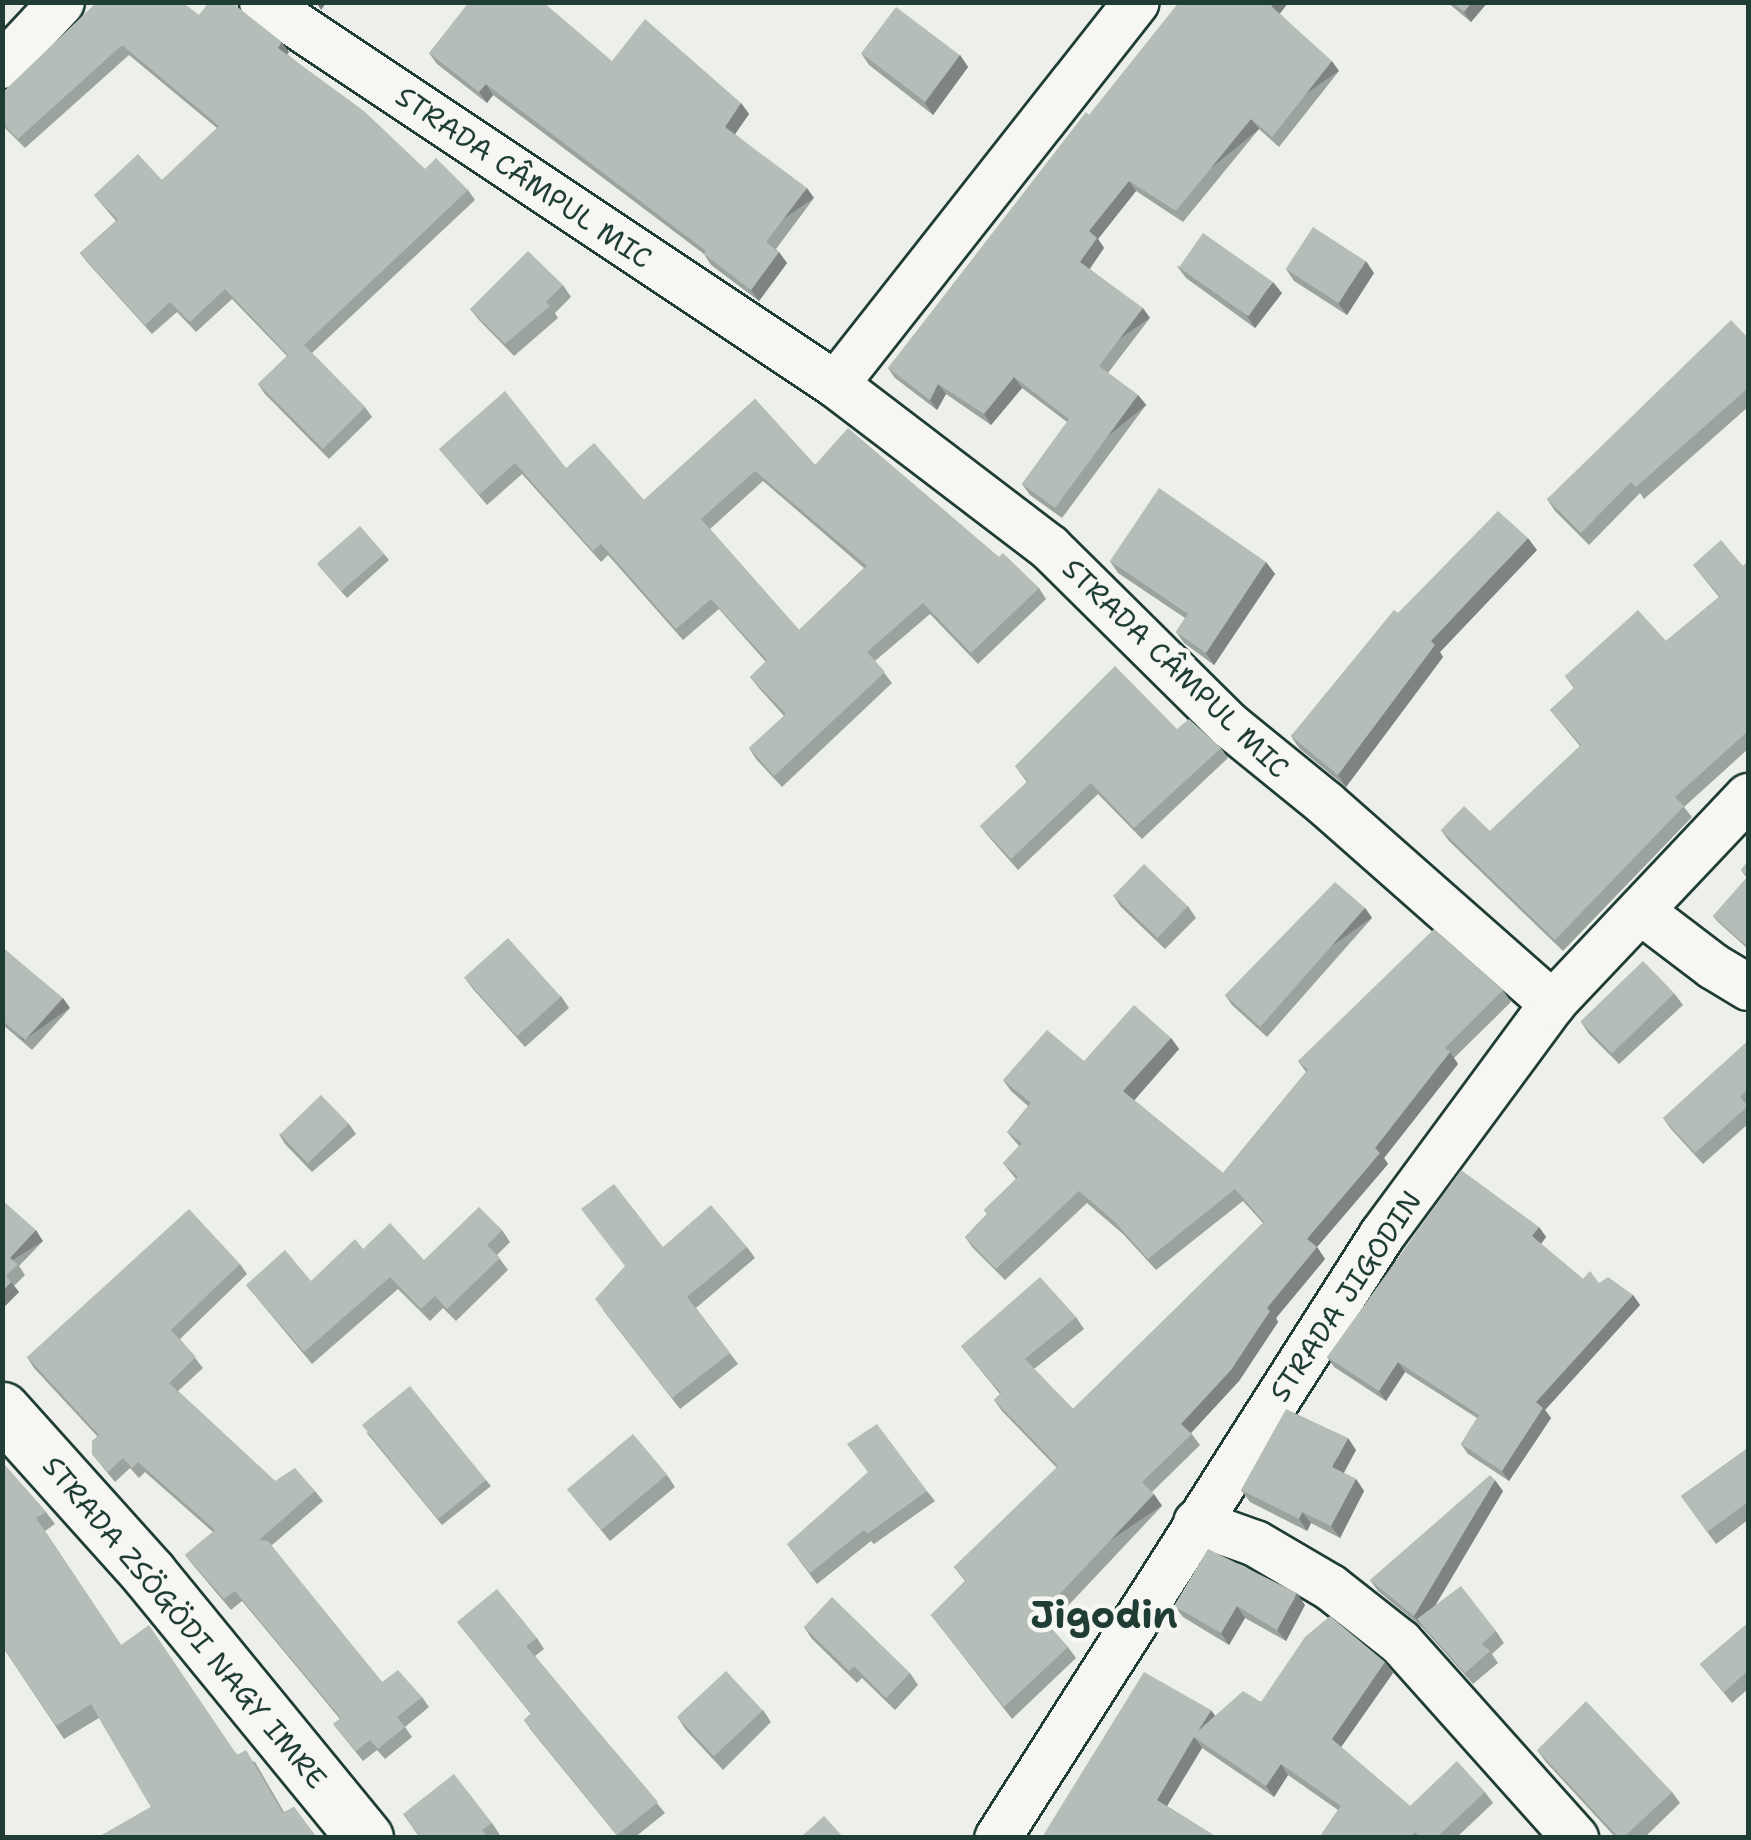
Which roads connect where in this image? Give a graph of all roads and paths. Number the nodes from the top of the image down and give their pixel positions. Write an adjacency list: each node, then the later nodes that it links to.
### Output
1 (60, 2): 4 (street)
2 (262, 2): 5 (street, STRADA CÂMPUL MIC)
3 (1136, 2): 5 (street)
4 (2, 65)
5 (835, 384): 9 (street, STRADA CÂMPUL MIC)
6 (1748, 796): 7 (street, STRADA JIGODIN)
7 (1642, 912): 8 (street); 9 (street, STRADA JIGODIN)
8 (1748, 987)
9 (1552, 1004): 11 (street, STRADA JIGODIN)
10 (2, 1410): 12 (main road, STRADA ZSÖGÖDI NAGY IMRE)
11 (1196, 1522): 13 (street, STRADA JIGODIN); 14 (street)
12 (365, 1838)
13 (997, 1838)
14 (1575, 1838)

